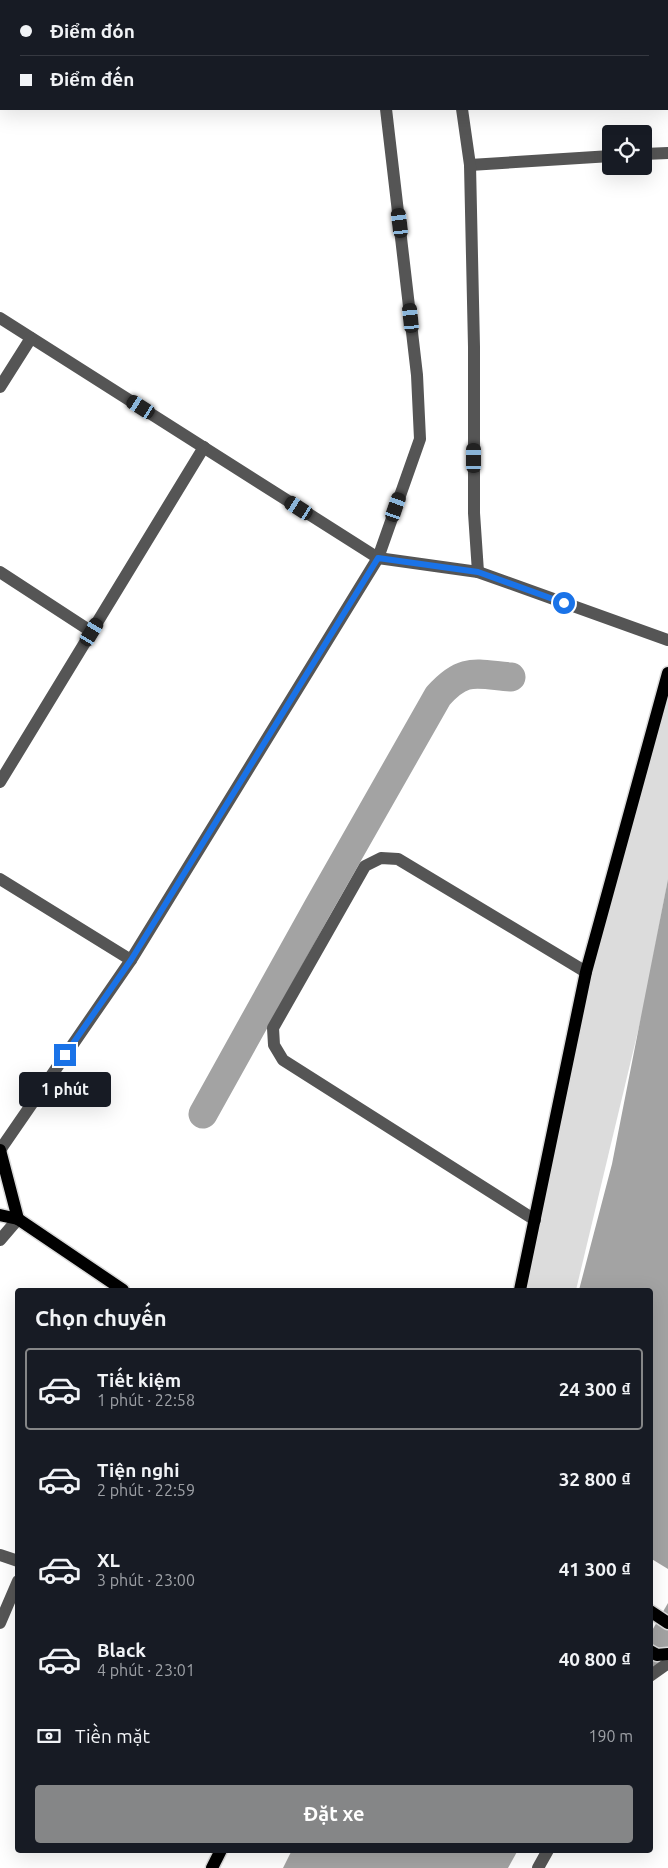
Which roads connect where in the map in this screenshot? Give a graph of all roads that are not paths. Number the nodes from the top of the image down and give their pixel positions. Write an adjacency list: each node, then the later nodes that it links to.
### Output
1 (386, 110): 11 (street)
2 (462, 110): 6 (street)
3 (668, 153): 4 (street)
4 (652, 154)
5 (602, 157): 6 (street)
6 (470, 165): 13 (street)
7 (0, 318): 8 (street)
8 (31, 338): 9 (street); 10 (street)
9 (0, 387)
10 (204, 447): 11 (street); 14 (street)
11 (378, 558): 13 (street); 19 (street)
12 (0, 572): 14 (street)
13 (478, 572): 15 (street)
14 (92, 632): 17 (street)
15 (668, 640)
16 (668, 673): 20 (main road)
17 (0, 782)
18 (0, 879): 19 (street)
19 (131, 960): 21 (street)
20 (586, 972): 24 (main road); 24 (street)
21 (0, 1150): 23 (main road)
22 (0, 1215): 23 (main road)
23 (18, 1219): 25 (street); 26 (main road)
24 (535, 1220): 27 (main road)
25 (0, 1240)
26 (120, 1288)
27 (520, 1288)
28 (0, 1555): 29 (street)
29 (15, 1560)
30 (15, 1588): 33 (street)
31 (653, 1613): 32 (main road)
32 (665, 1621)
33 (0, 1623)
34 (653, 1653): 35 (main road)
35 (668, 1654)
36 (668, 1663): 37 (street)
37 (653, 1674)
38 (220, 1853): 40 (main road)
39 (546, 1853): 41 (street)
40 (212, 1868)
41 (538, 1868)

